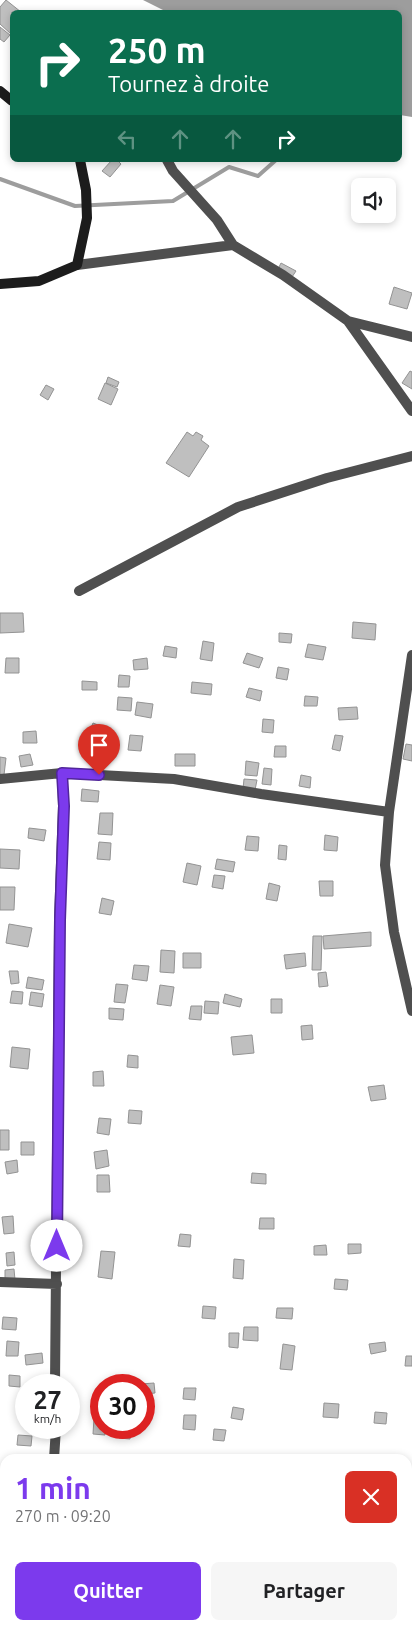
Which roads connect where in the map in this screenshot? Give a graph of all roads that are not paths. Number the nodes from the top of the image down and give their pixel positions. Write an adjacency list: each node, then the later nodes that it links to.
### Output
1 (80, 162): 4 (main road)
2 (169, 162): 3 (street)
3 (233, 245): 4 (street); 6 (street)
4 (77, 265): 5 (main road)
5 (0, 284)
6 (348, 321): 7 (street); 8 (street)
7 (412, 337)
8 (412, 411)
9 (412, 456): 10 (street)
10 (79, 591)
11 (412, 656): 14 (street)
12 (62, 773): 13 (street); 14 (street); 17 (street)
13 (0, 779)
14 (389, 812): 15 (street)
15 (412, 1011)
16 (0, 1282): 17 (street)
17 (57, 1284): 18 (street)
18 (54, 1374)
19 (55, 1439): 20 (street)
20 (54, 1454)

